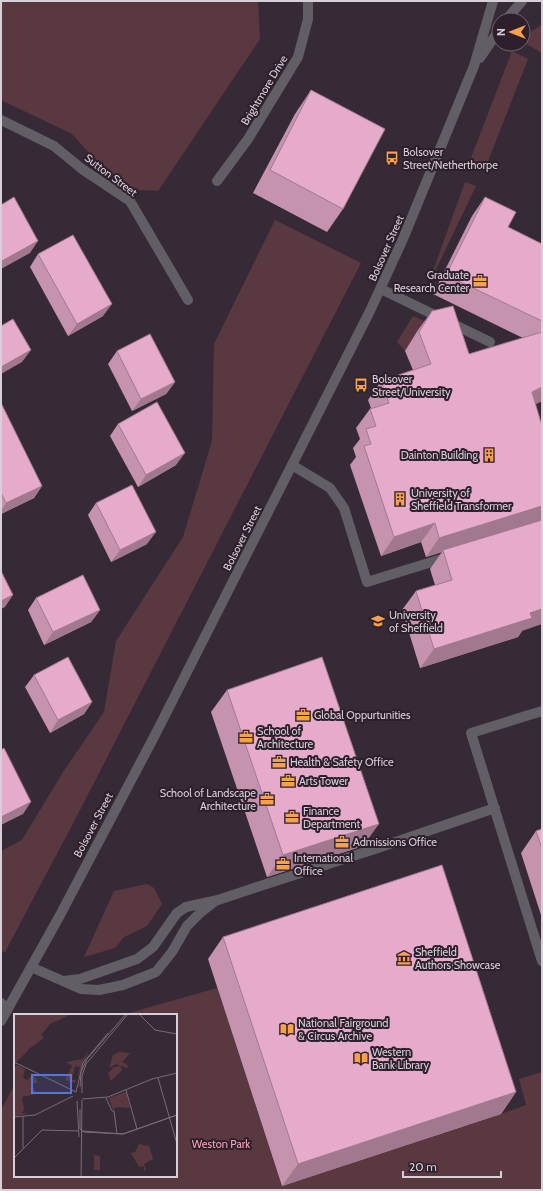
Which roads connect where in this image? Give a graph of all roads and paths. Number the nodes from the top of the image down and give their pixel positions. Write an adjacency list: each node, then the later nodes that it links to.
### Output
1 (308, 1): 8 (street, Brightmore Drive)
2 (493, 1): 6 (street)
3 (522, 1): 4 (street)
4 (513, 12)
5 (491, 42): 6 (street)
6 (474, 66): 9 (street, Bolsover Street)
7 (1, 120): 10 (street, Sutton Street)
8 (217, 181)
9 (381, 289): 11 (street); 12 (street, Bolsover Street)
10 (188, 300)
11 (490, 342)
12 (292, 465): 13 (street); 18 (street, Bolsover Street)
13 (458, 554)
14 (542, 711): 15 (street)
15 (495, 808): 16 (street); 17 (street)
16 (218, 900): 19 (street); 19 (street)
17 (542, 961)
18 (31, 967): 19 (street); 20 (street, Bolsover Street)
19 (64, 981)
20 (4, 1006): 21 (street, Bolsover Street)
21 (1, 1021)

